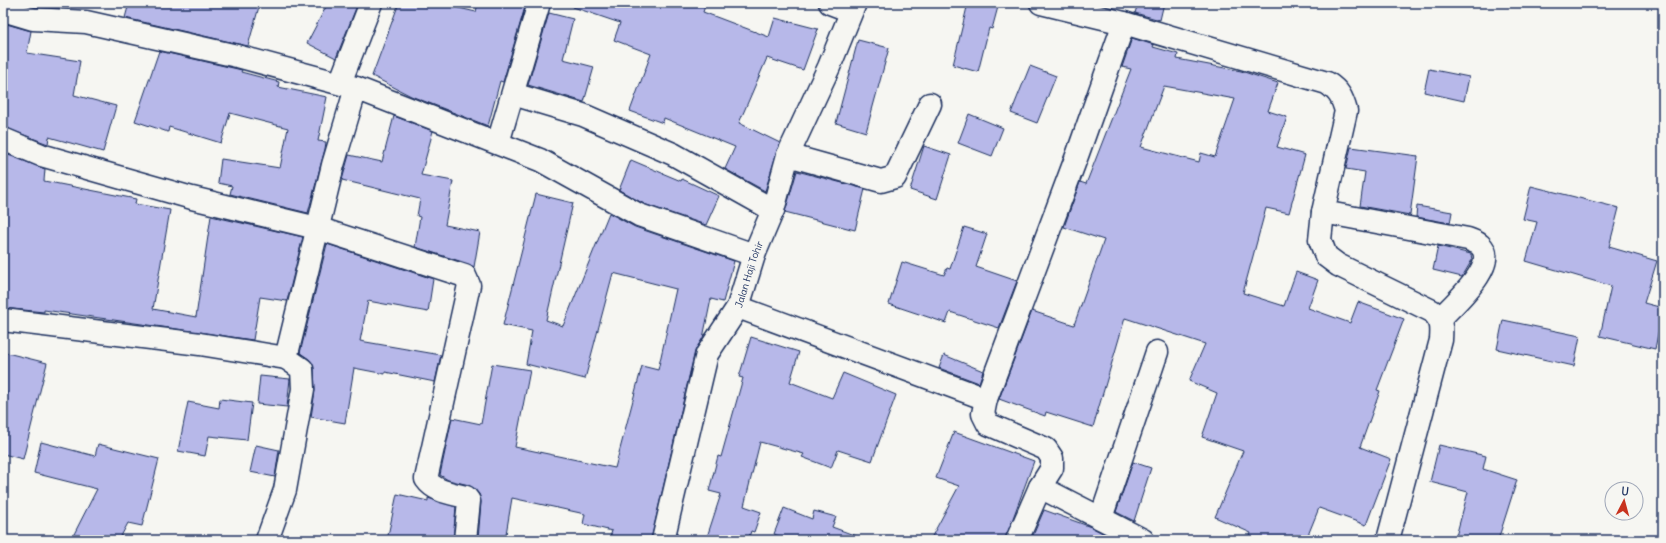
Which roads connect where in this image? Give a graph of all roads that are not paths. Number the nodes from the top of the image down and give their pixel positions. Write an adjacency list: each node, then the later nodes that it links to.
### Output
1 (371, 3): 10 (street)
2 (539, 3): 11 (street)
3 (830, 3): 5 (street)
4 (1041, 3): 7 (street)
5 (853, 7): 15 (street, Jalan Haji Tohir)
6 (3, 10): 8 (street)
7 (1103, 10): 9 (street)
8 (88, 12): 10 (street)
9 (1124, 23): 17 (street); 25 (street)
10 (348, 85): 14 (street); 18 (street)
11 (513, 94): 14 (street); 16 (street)
12 (930, 104): 15 (street)
13 (3, 139): 18 (street)
14 (498, 142): 19 (street)
15 (788, 154): 16 (street, Jalan Haji Tohir)
16 (773, 210): 19 (street, Jalan Haji Tohir)
17 (1323, 212): 21 (street); 21 (street)
18 (317, 228): 24 (street); 29 (street)
19 (754, 256): 20 (street, Jalan Haji Tohir)
20 (738, 306): 25 (street); 30 (street, Jalan Haji Tohir)
21 (1440, 319): 33 (street)
22 (3, 320): 24 (street)
23 (1157, 352): 27 (street)
24 (286, 358): 28 (street)
25 (986, 399): 26 (street)
26 (1040, 487): 27 (street); 31 (street)
27 (1101, 518): 32 (street)
28 (267, 540)
29 (465, 540)
30 (663, 540)
31 (1017, 540)
32 (1143, 540)
33 (1388, 540)

